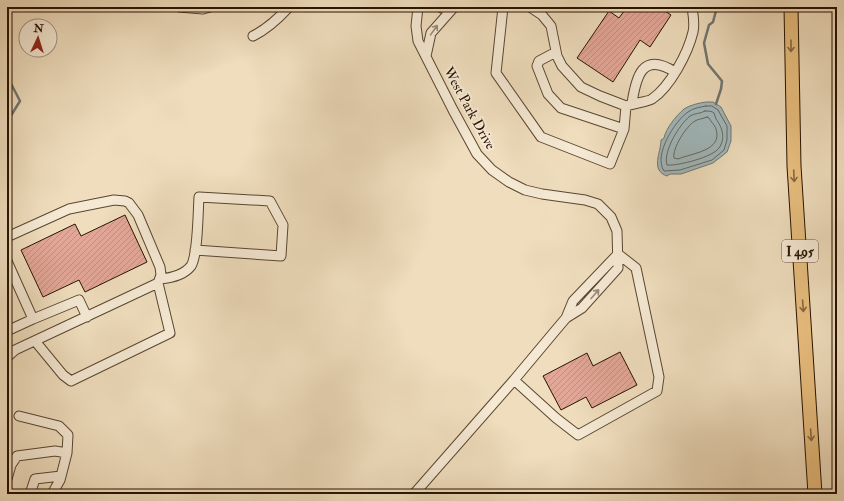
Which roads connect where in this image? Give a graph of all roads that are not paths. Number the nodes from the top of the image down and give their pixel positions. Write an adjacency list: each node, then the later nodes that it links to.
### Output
1 (179, 7): 2 (street)
2 (210, 7)
3 (289, 7): 12 (street)
4 (418, 7): 14 (street, West Park Drive)
5 (440, 7): 10 (street)
6 (503, 7): 17 (street)
7 (530, 7): 11 (street)
8 (692, 7): 15 (street)
9 (791, 7): 36 (highway, I 495, one-way to 36)
10 (454, 8): 14 (street, one-way to 10)
11 (545, 11): 13 (street)
12 (253, 36)
13 (556, 52): 16 (street); 17 (street)
14 (426, 56): 20 (street, West Park Drive)
15 (675, 72): 16 (street); 16 (street)
16 (629, 104): 17 (street)
17 (624, 129)
18 (7, 237): 22 (street)
19 (195, 250): 19 (street); 22 (street)
20 (618, 254): 28 (street, West Park Drive); 28 (street)
21 (7, 261): 24 (street)
22 (159, 281): 23 (street); 26 (street)
23 (87, 317): 24 (street); 26 (street)
24 (33, 319): 25 (street)
25 (7, 331)
26 (35, 341): 27 (street)
27 (7, 356)
28 (514, 380): 35 (street, West Park Drive)
29 (19, 416): 30 (street)
30 (67, 453): 31 (street); 32 (street)
31 (61, 476): 33 (street); 34 (street)
32 (7, 479)
33 (30, 494)
34 (52, 494)
35 (414, 494)
36 (815, 494)

